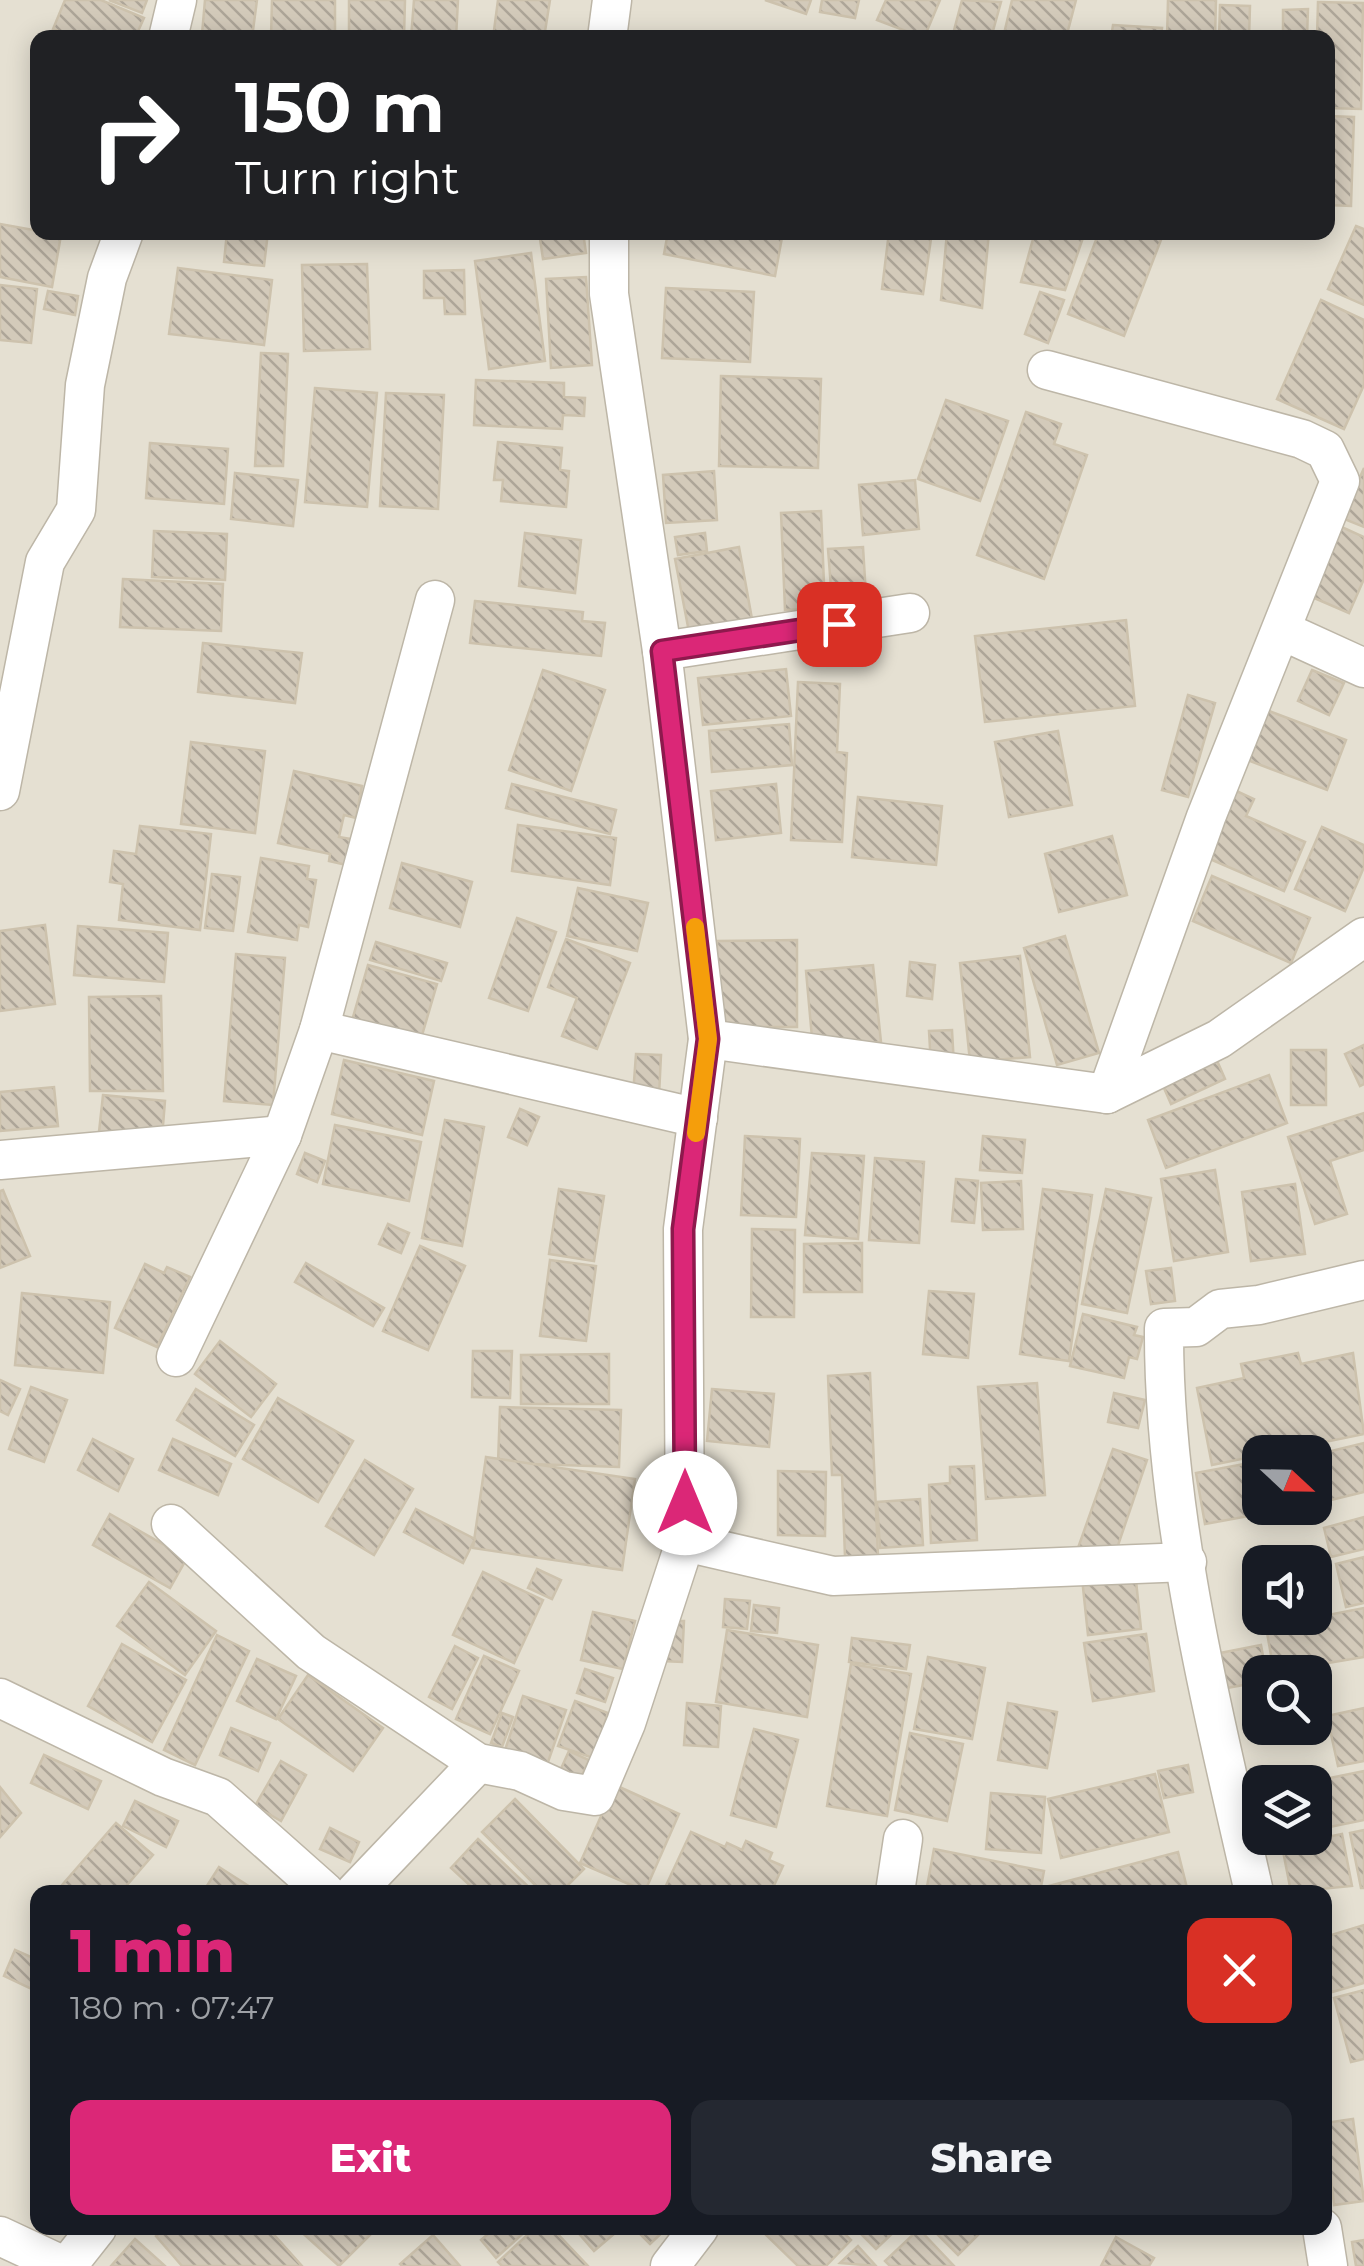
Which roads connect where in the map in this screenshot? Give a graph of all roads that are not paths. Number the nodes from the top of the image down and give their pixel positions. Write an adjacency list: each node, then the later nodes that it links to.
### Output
1 (177, 0): 3 (street)
2 (612, 0): 4 (street)
3 (170, 30)
4 (608, 30)
5 (121, 240): 13 (street)
6 (609, 240): 11 (street)
7 (1046, 370): 10 (street)
8 (435, 600): 15 (street)
9 (910, 614): 11 (street)
10 (1282, 631): 12 (street); 17 (street)
11 (662, 651): 16 (street)
12 (1364, 668)
13 (0, 791)
14 (1364, 936): 17 (street)
15 (319, 1030): 18 (street); 19 (street)
16 (708, 1039): 17 (street); 18 (street)
17 (1107, 1094)
18 (698, 1118): 24 (street)
19 (282, 1135): 20 (street); 22 (street)
20 (0, 1160)
21 (1364, 1280): 25 (street)
22 (176, 1357)
23 (171, 1524): 27 (street)
24 (686, 1542): 25 (street); 27 (street)
25 (1187, 1562): 32 (street)
26 (0, 1698): 29 (street)
27 (478, 1763): 30 (street)
28 (904, 1839): 31 (street)
29 (317, 1885)
30 (362, 1885)
31 (896, 1885)
32 (1252, 1885)
33 (90, 2235): 37 (street)
34 (694, 2235): 38 (street)
35 (1323, 2235): 39 (street)
36 (0, 2236): 37 (street)
37 (66, 2266)
38 (670, 2266)
39 (1328, 2266)

